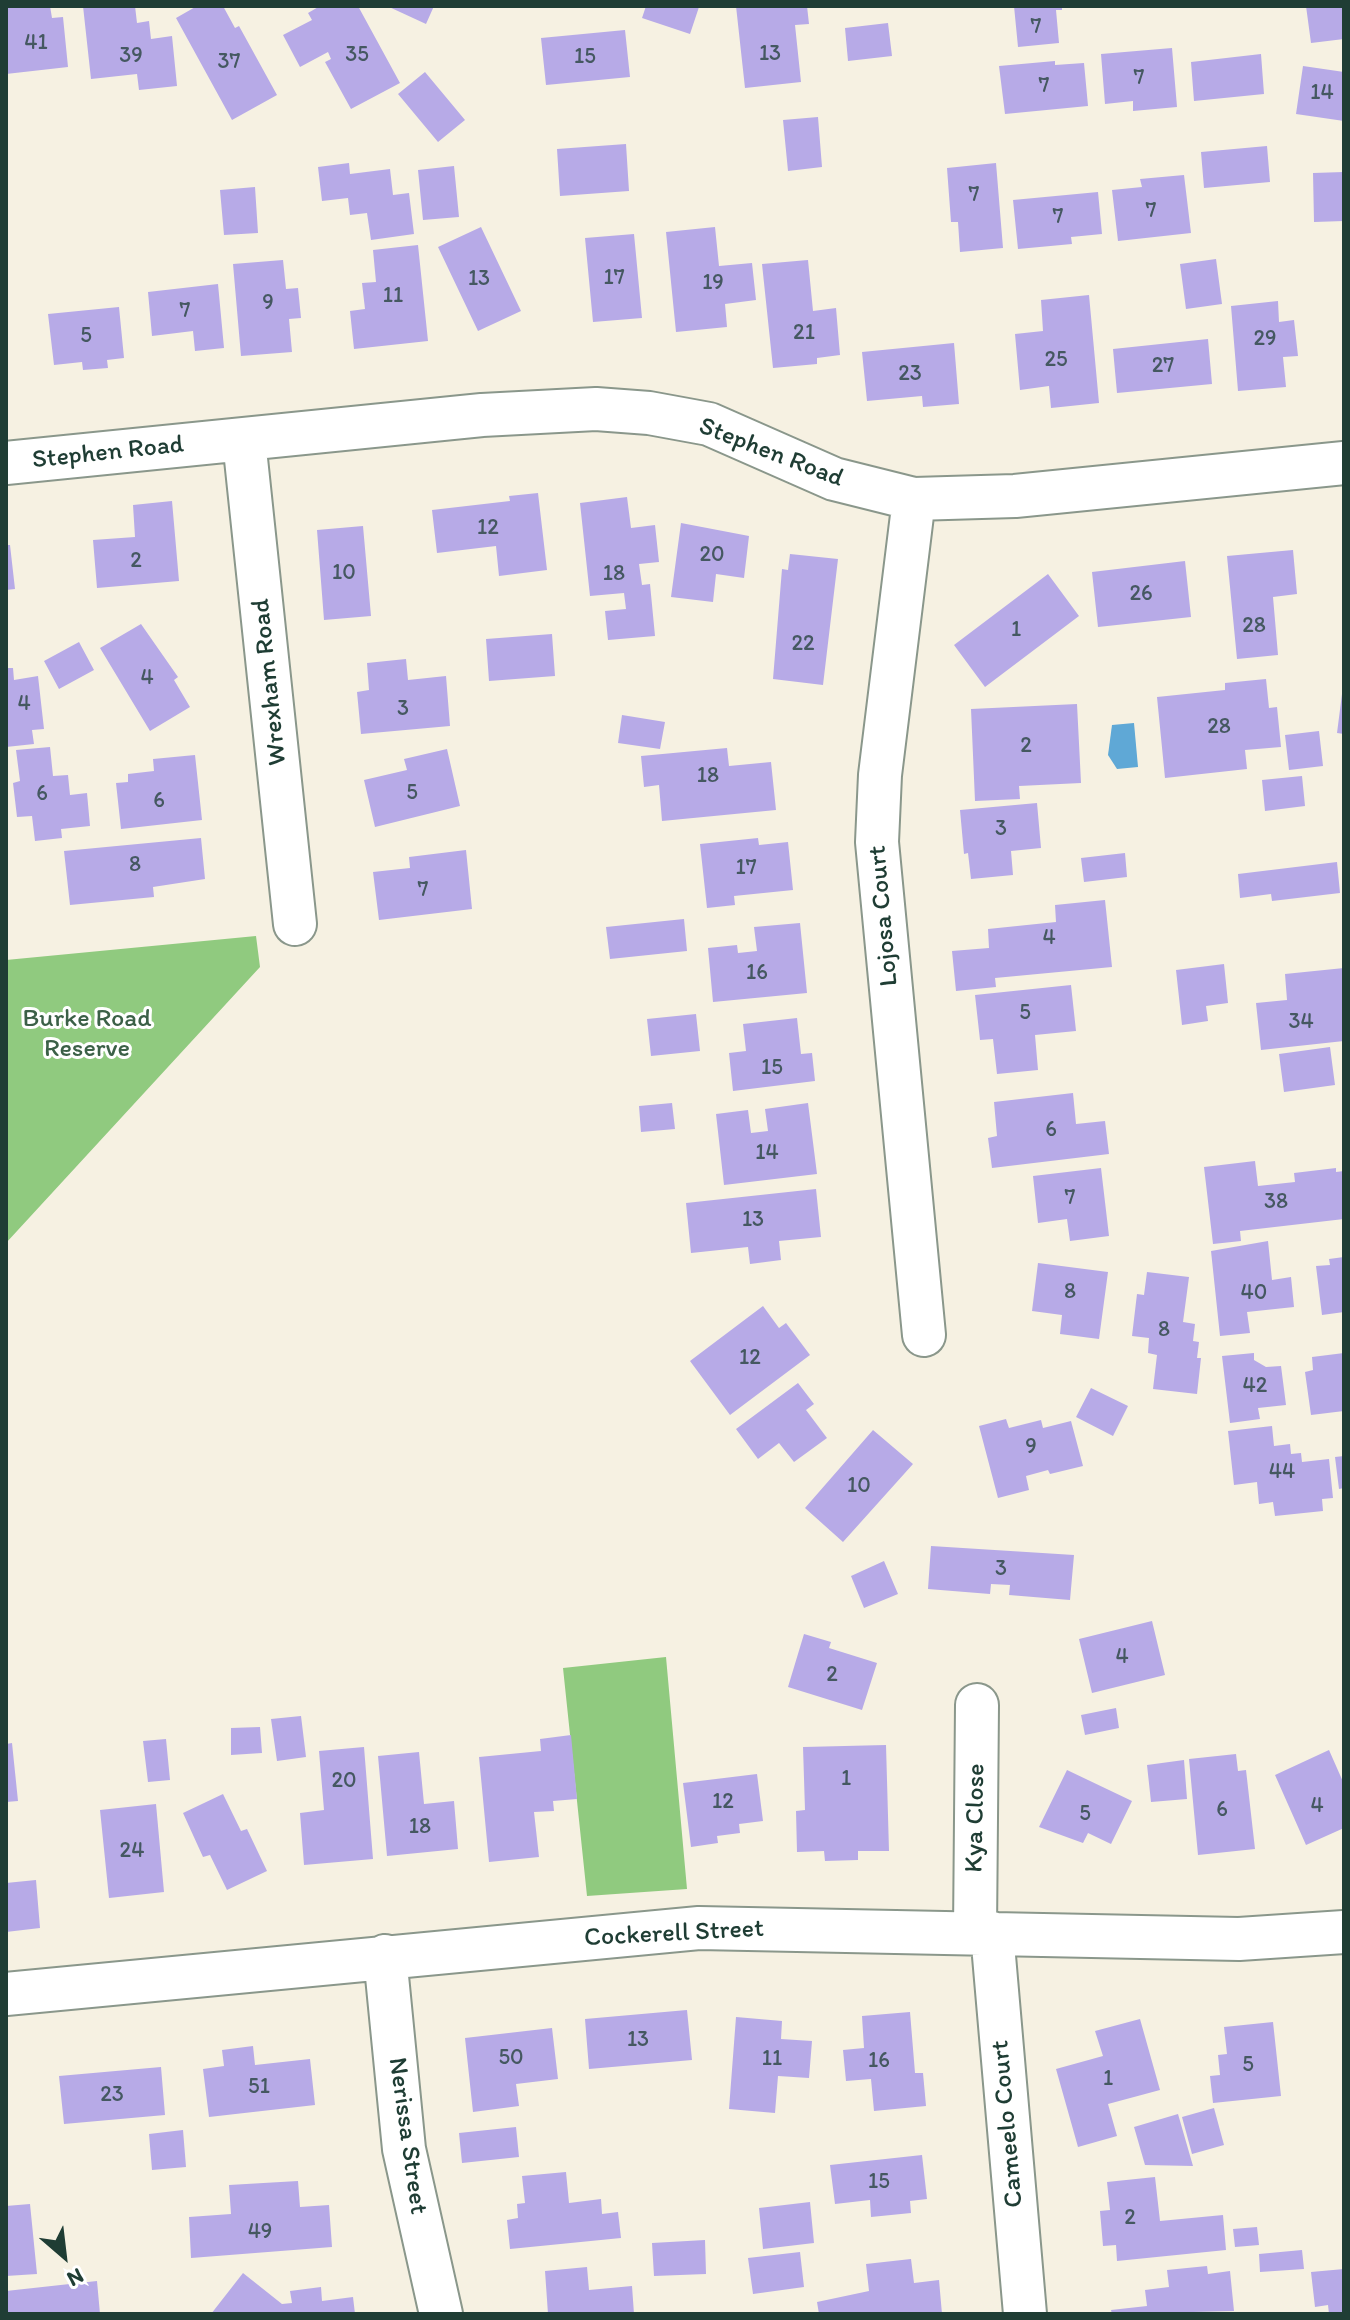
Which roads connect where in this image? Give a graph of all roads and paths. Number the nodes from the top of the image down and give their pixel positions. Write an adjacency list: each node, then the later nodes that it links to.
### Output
1 (244, 440): 2 (street, Stephen Road); 4 (street, Stephen Road); 5 (street, Wrexham Road)
2 (6, 463)
3 (1344, 463): 4 (street, Stephen Road)
4 (914, 499): 6 (street, Lojosa Court)
5 (295, 924)
6 (924, 1335)
7 (977, 1705): 8 (street, Kya Close)
8 (983, 1932): 9 (street, Cockerell Street); 10 (street, Cockerell Street); 13 (street, Cameelo Court)
9 (1344, 1932)
10 (385, 1956): 11 (street, Cockerell Street); 12 (street, Nerissa Street)
11 (6, 1994)
12 (441, 2314)
13 (1025, 2314)

